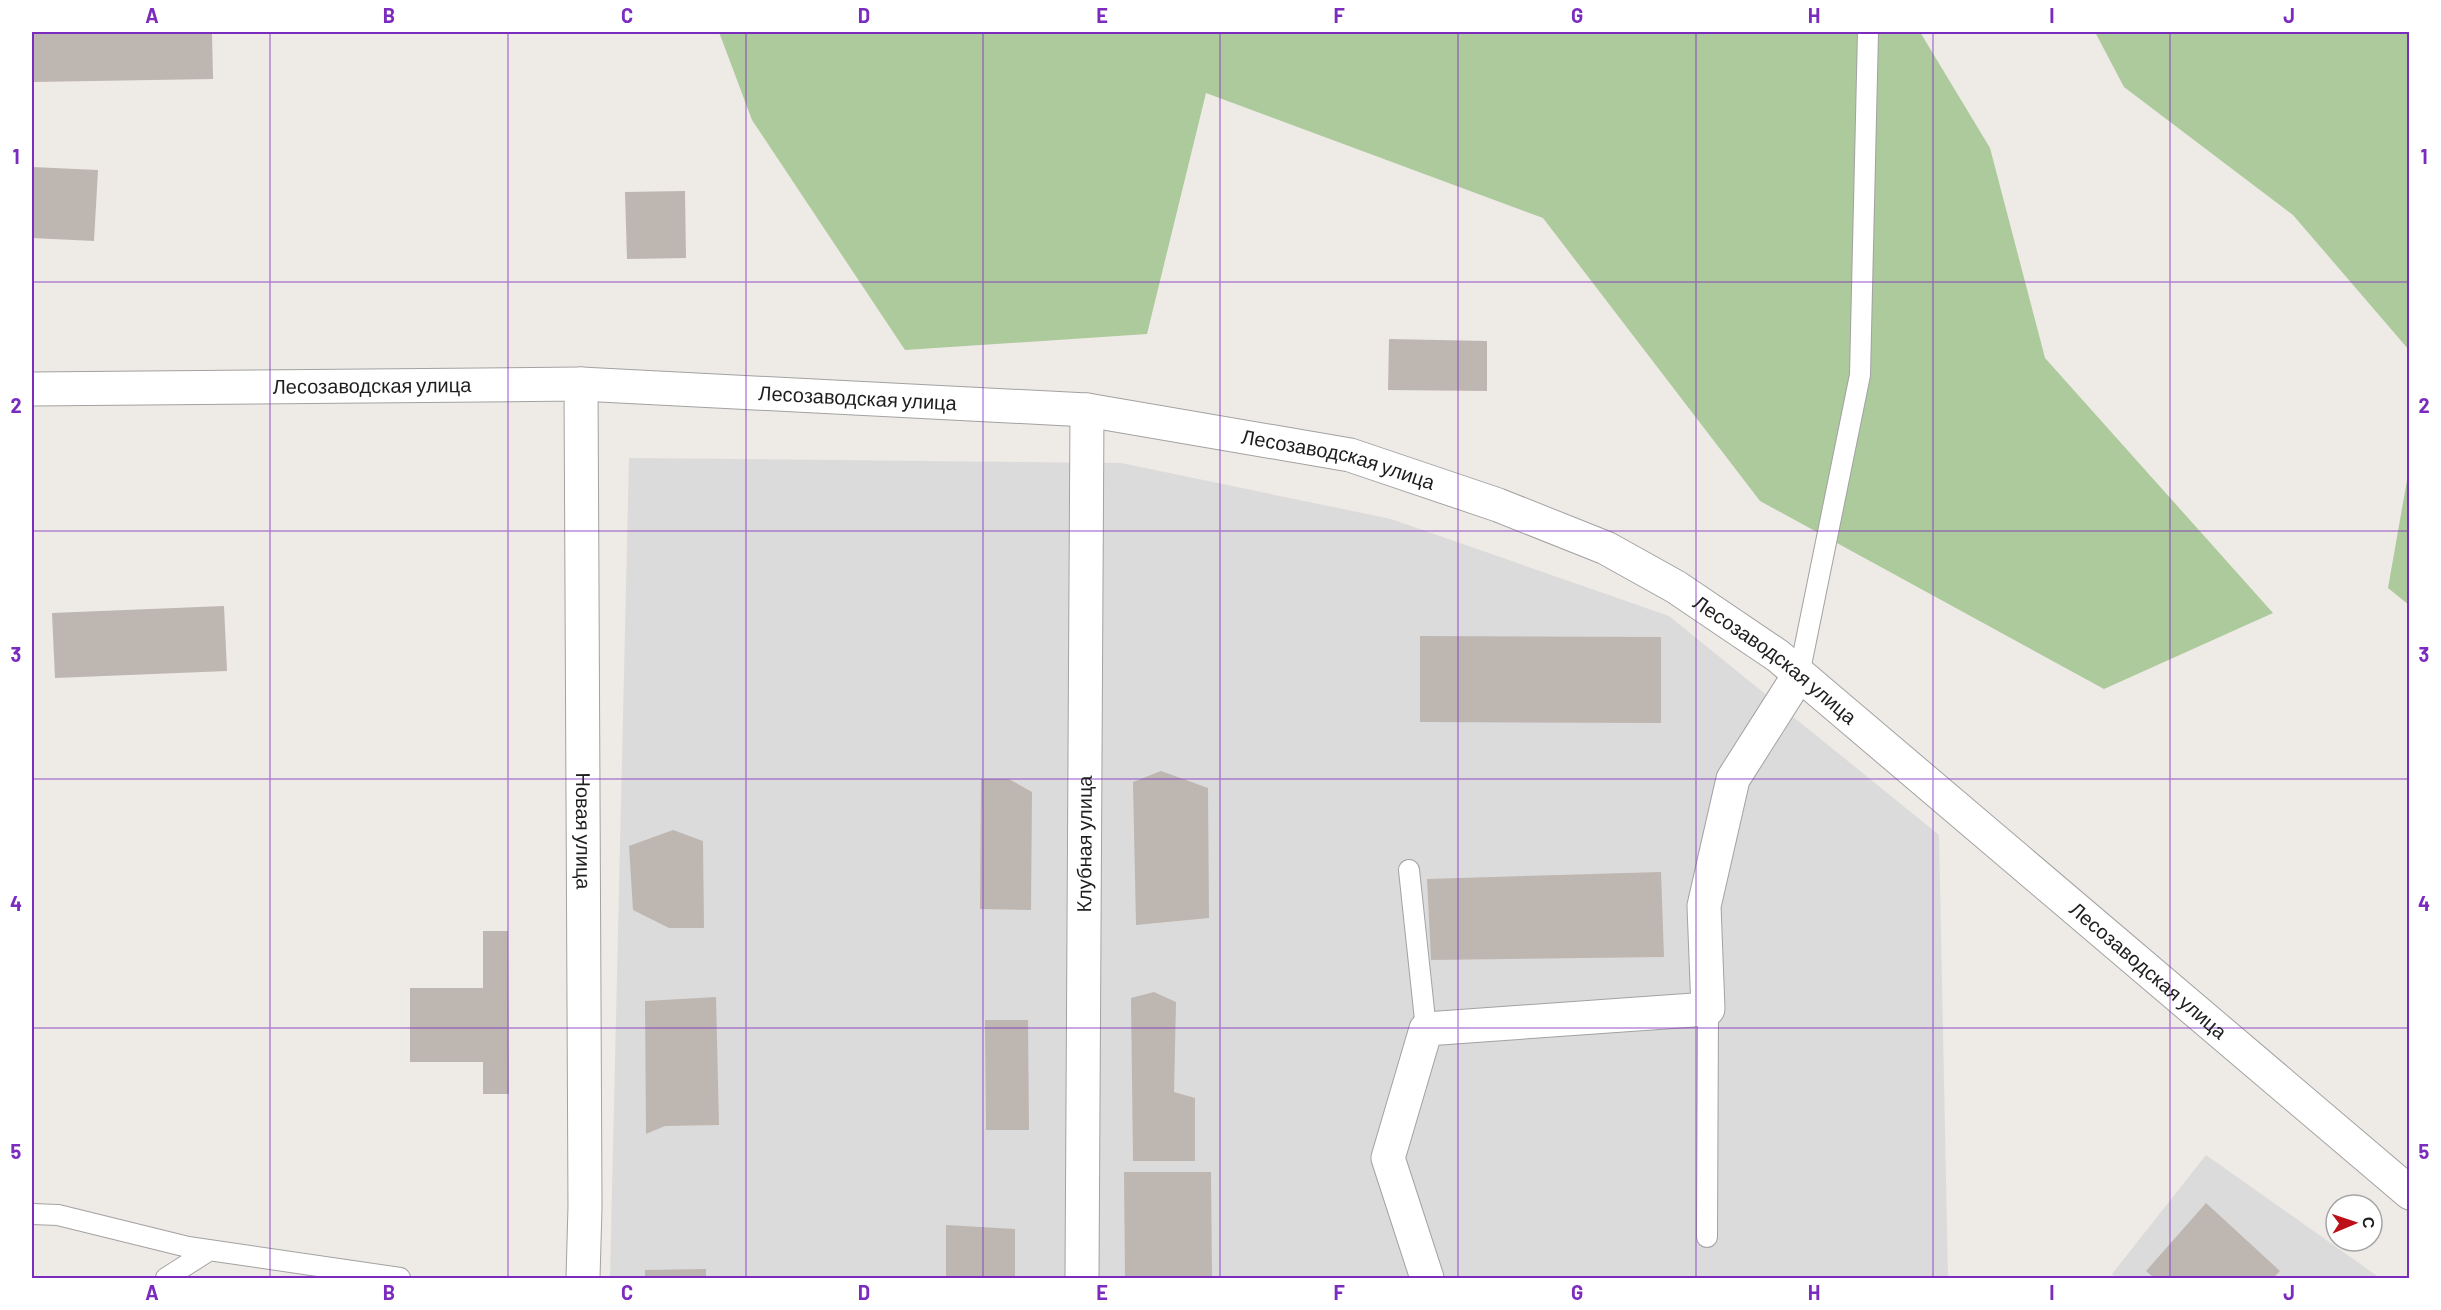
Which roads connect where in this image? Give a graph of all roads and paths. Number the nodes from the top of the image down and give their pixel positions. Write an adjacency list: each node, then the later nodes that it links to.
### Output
1 (1868, 32): 5 (lane)
2 (581, 384): 3 (street, Лесозаводская улица); 4 (street, Лесозаводская улица); 15 (street, Новая улица)
3 (32, 389)
4 (1087, 410): 5 (street, Лесозаводская улица); 16 (street, Клубная улица)
5 (1799, 675): 7 (street); 9 (street, Лесозаводская улица)
6 (1409, 870): 8 (lane)
7 (1708, 1009): 8 (street); 11 (lane)
8 (1426, 1029): 17 (street)
9 (2409, 1193)
10 (32, 1214): 12 (lane)
11 (1707, 1237)
12 (210, 1250): 13 (lane); 14 (lane)
13 (166, 1278)
14 (400, 1278)
15 (583, 1278)
16 (1082, 1278)
17 (1427, 1278)

